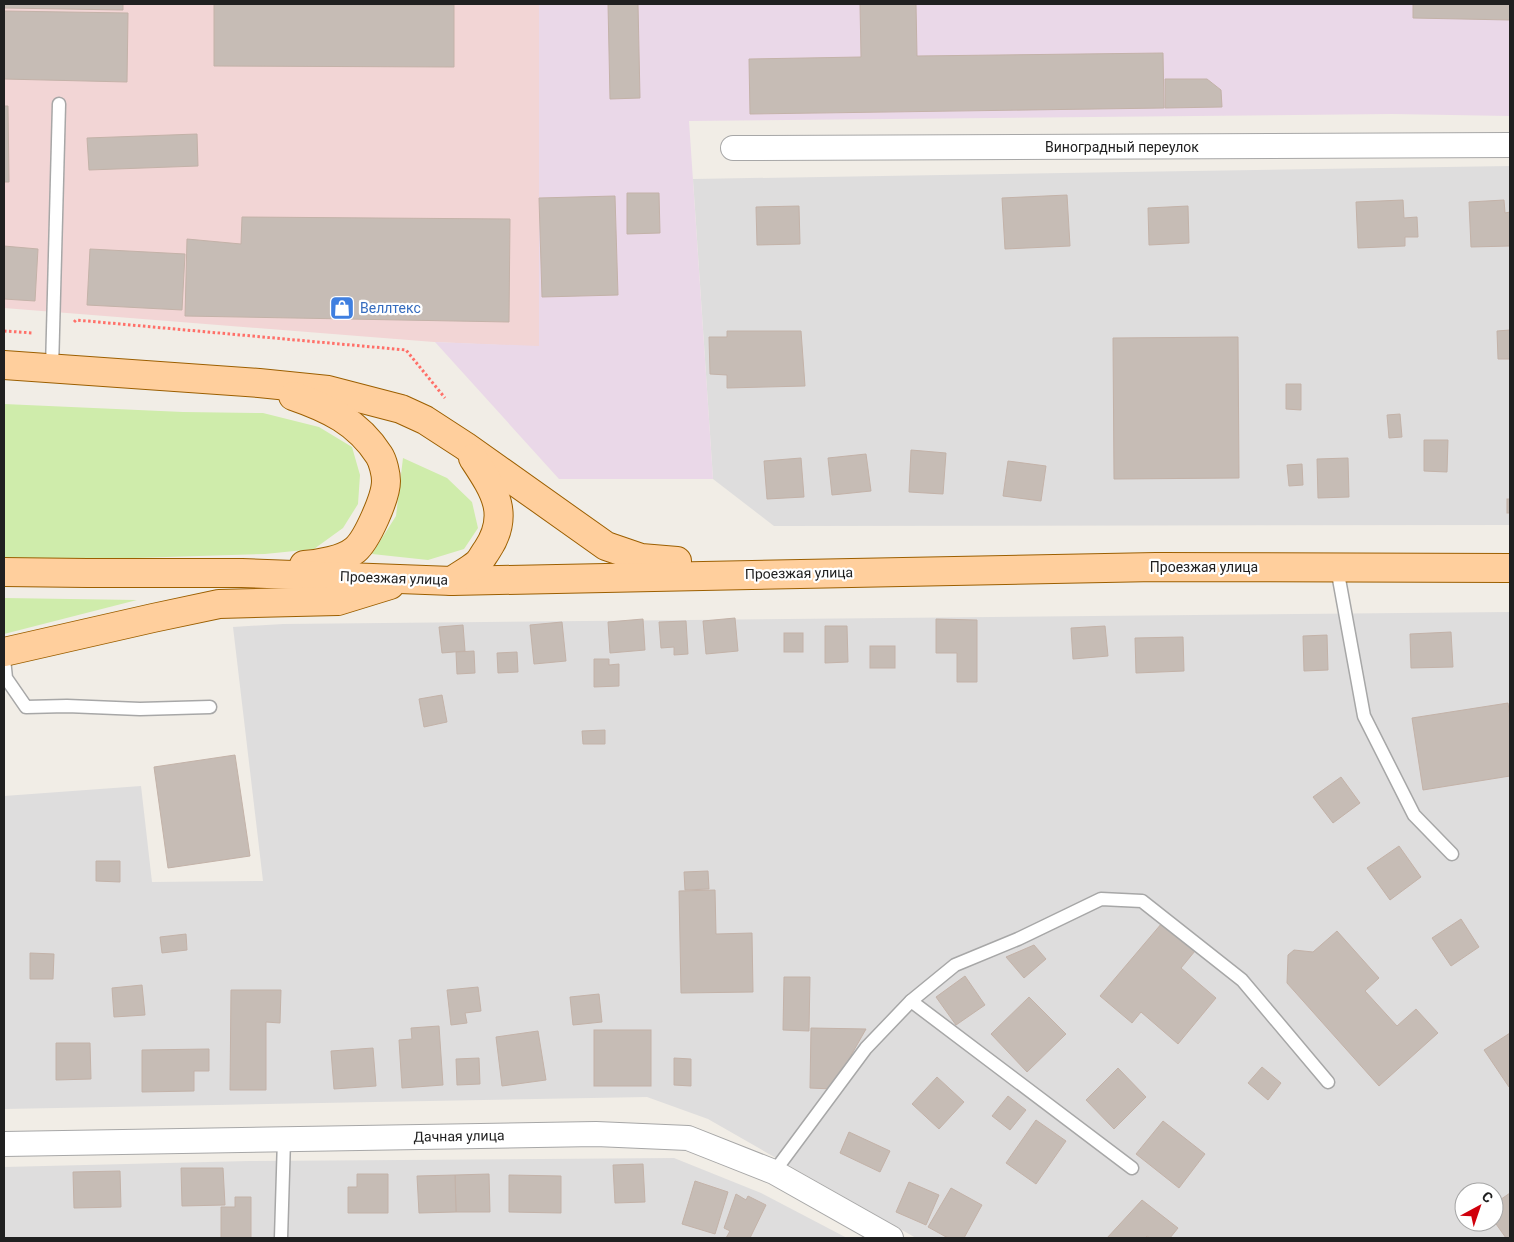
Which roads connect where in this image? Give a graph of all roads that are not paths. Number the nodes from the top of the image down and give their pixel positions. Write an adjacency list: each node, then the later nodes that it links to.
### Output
1 (59, 104): 5 (lane)
2 (1510, 145): 3 (street, Виноградный переулок)
3 (733, 148)
4 (4, 365): 5 (main road)
5 (52, 369): 6 (main road)
6 (258, 383): 7 (main road); 11 (main road)
7 (465, 446): 12 (main road); 14 (main road)
8 (1337, 568): 9 (main road, Проезжая улица); 12 (main road, Проезжая улица); 18 (lane)
9 (1510, 568)
10 (4, 572): 11 (main road, Проезжая улица)
11 (242, 572): 13 (main road, Проезжая улица)
12 (741, 574): 14 (main road, Проезжая улица)
13 (409, 579): 14 (main road, Проезжая улица); 15 (main road)
14 (452, 581)
15 (4, 652)
16 (4, 659): 17 (lane)
17 (210, 707)
18 (1452, 854)
19 (911, 1001): 20 (lane); 23 (lane); 24 (lane)
20 (1328, 1082)
21 (284, 1139): 22 (street, Дачная улица); 24 (street, Дачная улица); 25 (lane)
22 (4, 1144)
23 (1132, 1168)
24 (774, 1172): 26 (street, Дачная улица)
25 (281, 1238)
26 (891, 1238)

